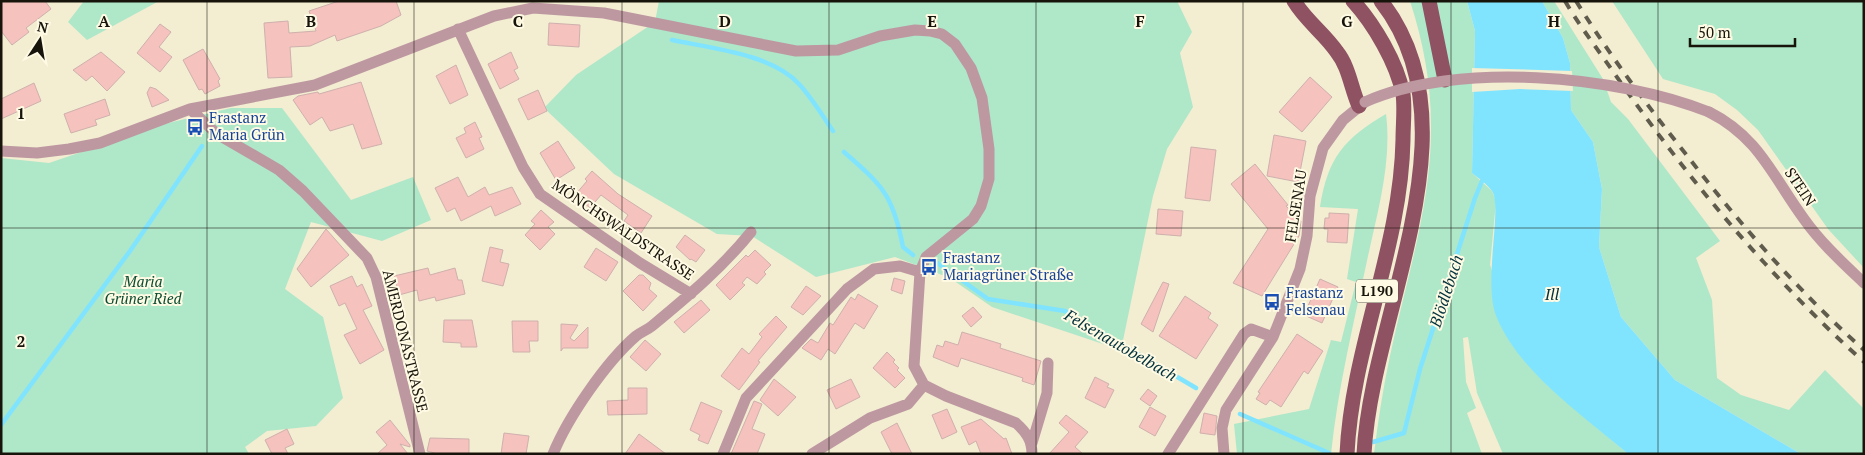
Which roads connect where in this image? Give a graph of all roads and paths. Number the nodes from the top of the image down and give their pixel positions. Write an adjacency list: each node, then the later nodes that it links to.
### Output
1 (1294, 1): 7 (main road)
2 (1353, 1): 25 (main road, L190)
3 (1382, 1): 26 (main road, L190)
4 (1429, 1): 6 (main road)
5 (458, 29): 8 (street); 12 (street); 14 (street, MÖNCHSWALDSTRASSE)
6 (1445, 80): 7 (street, FELSENAU, bridge); 9 (street, FELSENAU, bridge)
7 (1362, 104): 15 (street, FELSENAU)
8 (190, 109): 10 (street); 19 (street, AMERDONASTRASSE)
9 (1709, 112): 13 (street, STEIN)
10 (1, 151)
11 (751, 232): 14 (street, MÖNCHSWALDSTRASSE)
12 (920, 272): 17 (street); 21 (street)
13 (1864, 284)
14 (691, 294): 20 (street, MÖNCHSWALDSTRASSE)
15 (1273, 337): 23 (street); 24 (street, FELSENAU)
16 (1048, 363): 18 (street)
17 (924, 385): 18 (street); 22 (street)
18 (1032, 448)
19 (420, 454)
20 (553, 454)
21 (723, 454)
22 (812, 454)
23 (1168, 454)
24 (1224, 454)
25 (1347, 454)
26 (1364, 454)

